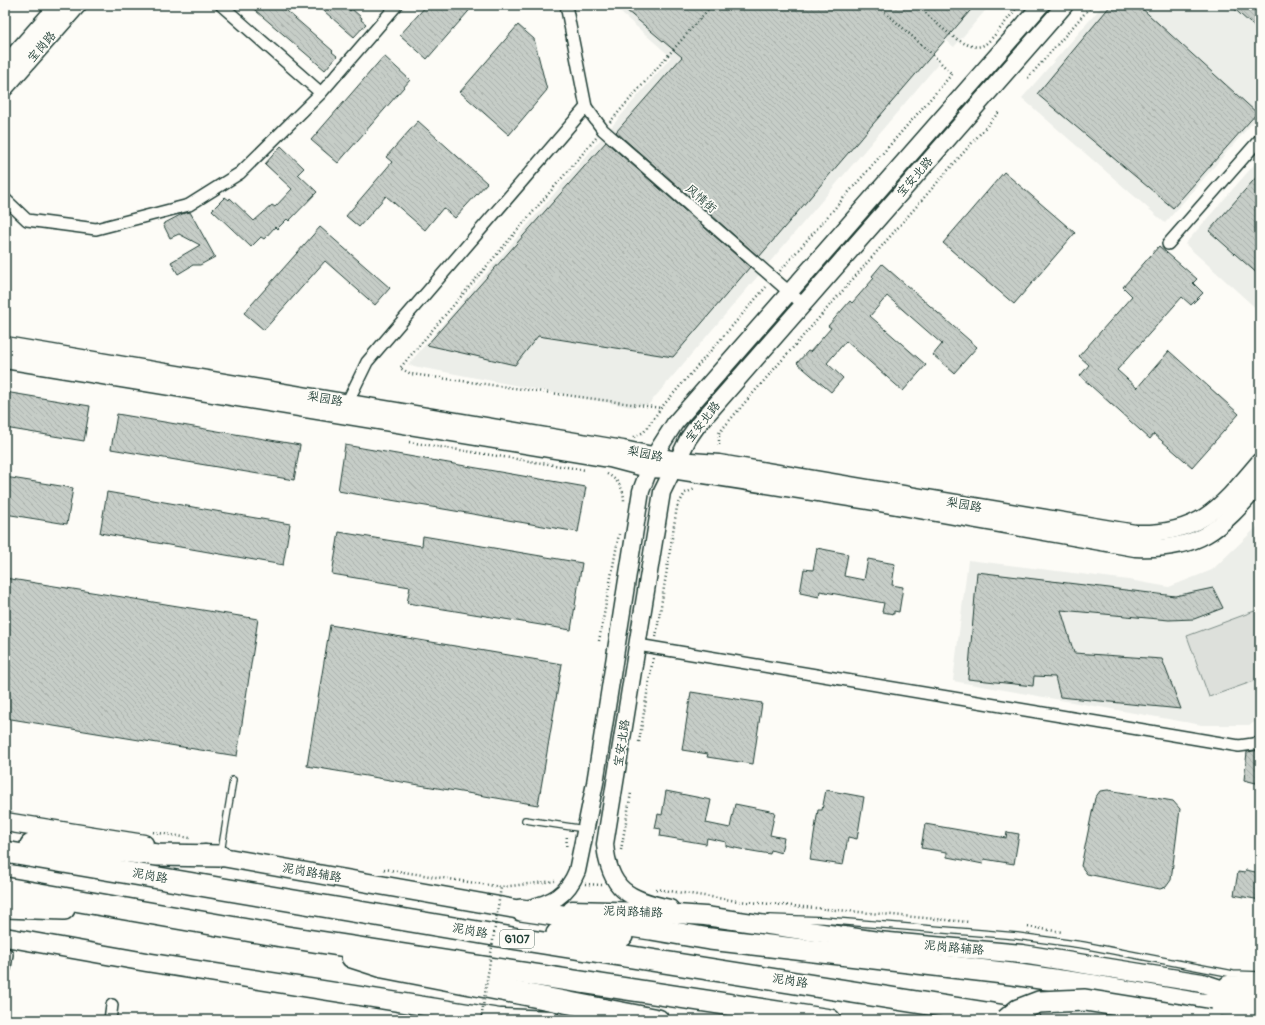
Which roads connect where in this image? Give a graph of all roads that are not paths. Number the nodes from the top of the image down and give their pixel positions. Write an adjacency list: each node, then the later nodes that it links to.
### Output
1 (58, 5): 8 (street, 宝岗路)
2 (78, 5): 9 (street, 宝岗路)
3 (221, 5): 10 (street)
4 (397, 5): 10 (street)
5 (566, 5): 11 (street)
6 (1041, 5): 15 (street, 宝安北路)
7 (1065, 5): 16 (street, 宝安北路)
8 (5, 65)
9 (5, 88)
10 (320, 93): 13 (street)
11 (586, 107): 15 (street, 风情街); 19 (street)
12 (1260, 139): 14 (street)
13 (5, 199)
14 (1168, 244)
15 (788, 292): 16 (street, 风情街); 21 (street, 宝安北路)
16 (804, 305): 22 (street, 宝安北路)
17 (5, 345): 19 (street, 梨园路)
18 (5, 360): 19 (street, 梨园路)
19 (346, 409): 21 (street, 梨园路)
20 (1260, 461): 22 (street, 梨园路)
21 (651, 463): 22 (street, 梨园路); 29 (street, 宝安北路)
22 (674, 465): 23 (street, 梨园路); 24 (street, 宝安北路)
23 (1260, 484)
24 (638, 645): 25 (street); 37 (street, 宝安北路)
25 (1260, 743)
26 (233, 780): 32 (lane)
27 (525, 820): 29 (lane)
28 (5, 822): 32 (main road, 泥岗路辅路)
29 (585, 829): 36 (street, 宝安北路)
30 (5, 846): 32 (highway)
31 (5, 852): 42 (highway, 泥岗路 / G107)
32 (220, 856): 36 (main road, 泥岗路辅路)
33 (5, 888): 34 (highway)
34 (109, 906): 35 (highway); 40 (highway)
35 (5, 907)
36 (521, 910): 37 (main road, 泥岗路辅路); 41 (highway)
37 (705, 916): 38 (main road, 泥岗路辅路)
38 (738, 920): 45 (lane); 46 (main road, 泥岗路辅路)
39 (5, 936): 51 (main road)
40 (287, 937): 54 (highway); 55 (highway)
41 (710, 939): 42 (highway); 50 (highway)
42 (518, 940): 57 (highway, 泥岗路 / G107)
43 (7, 954): 44 (street)
44 (5, 968)
45 (1260, 975)
46 (1202, 983): 47 (main road); 48 (main road, 泥岗路辅路)
47 (1260, 986)
48 (1260, 1002)
49 (112, 1005): 52 (street)
50 (1260, 1008)
51 (507, 1019): 53 (main road)
52 (110, 1020)
53 (551, 1020)
54 (658, 1020)
55 (830, 1020)
56 (1006, 1020): 58 (highway, bridge)
57 (1030, 1020)
58 (1210, 1020)

